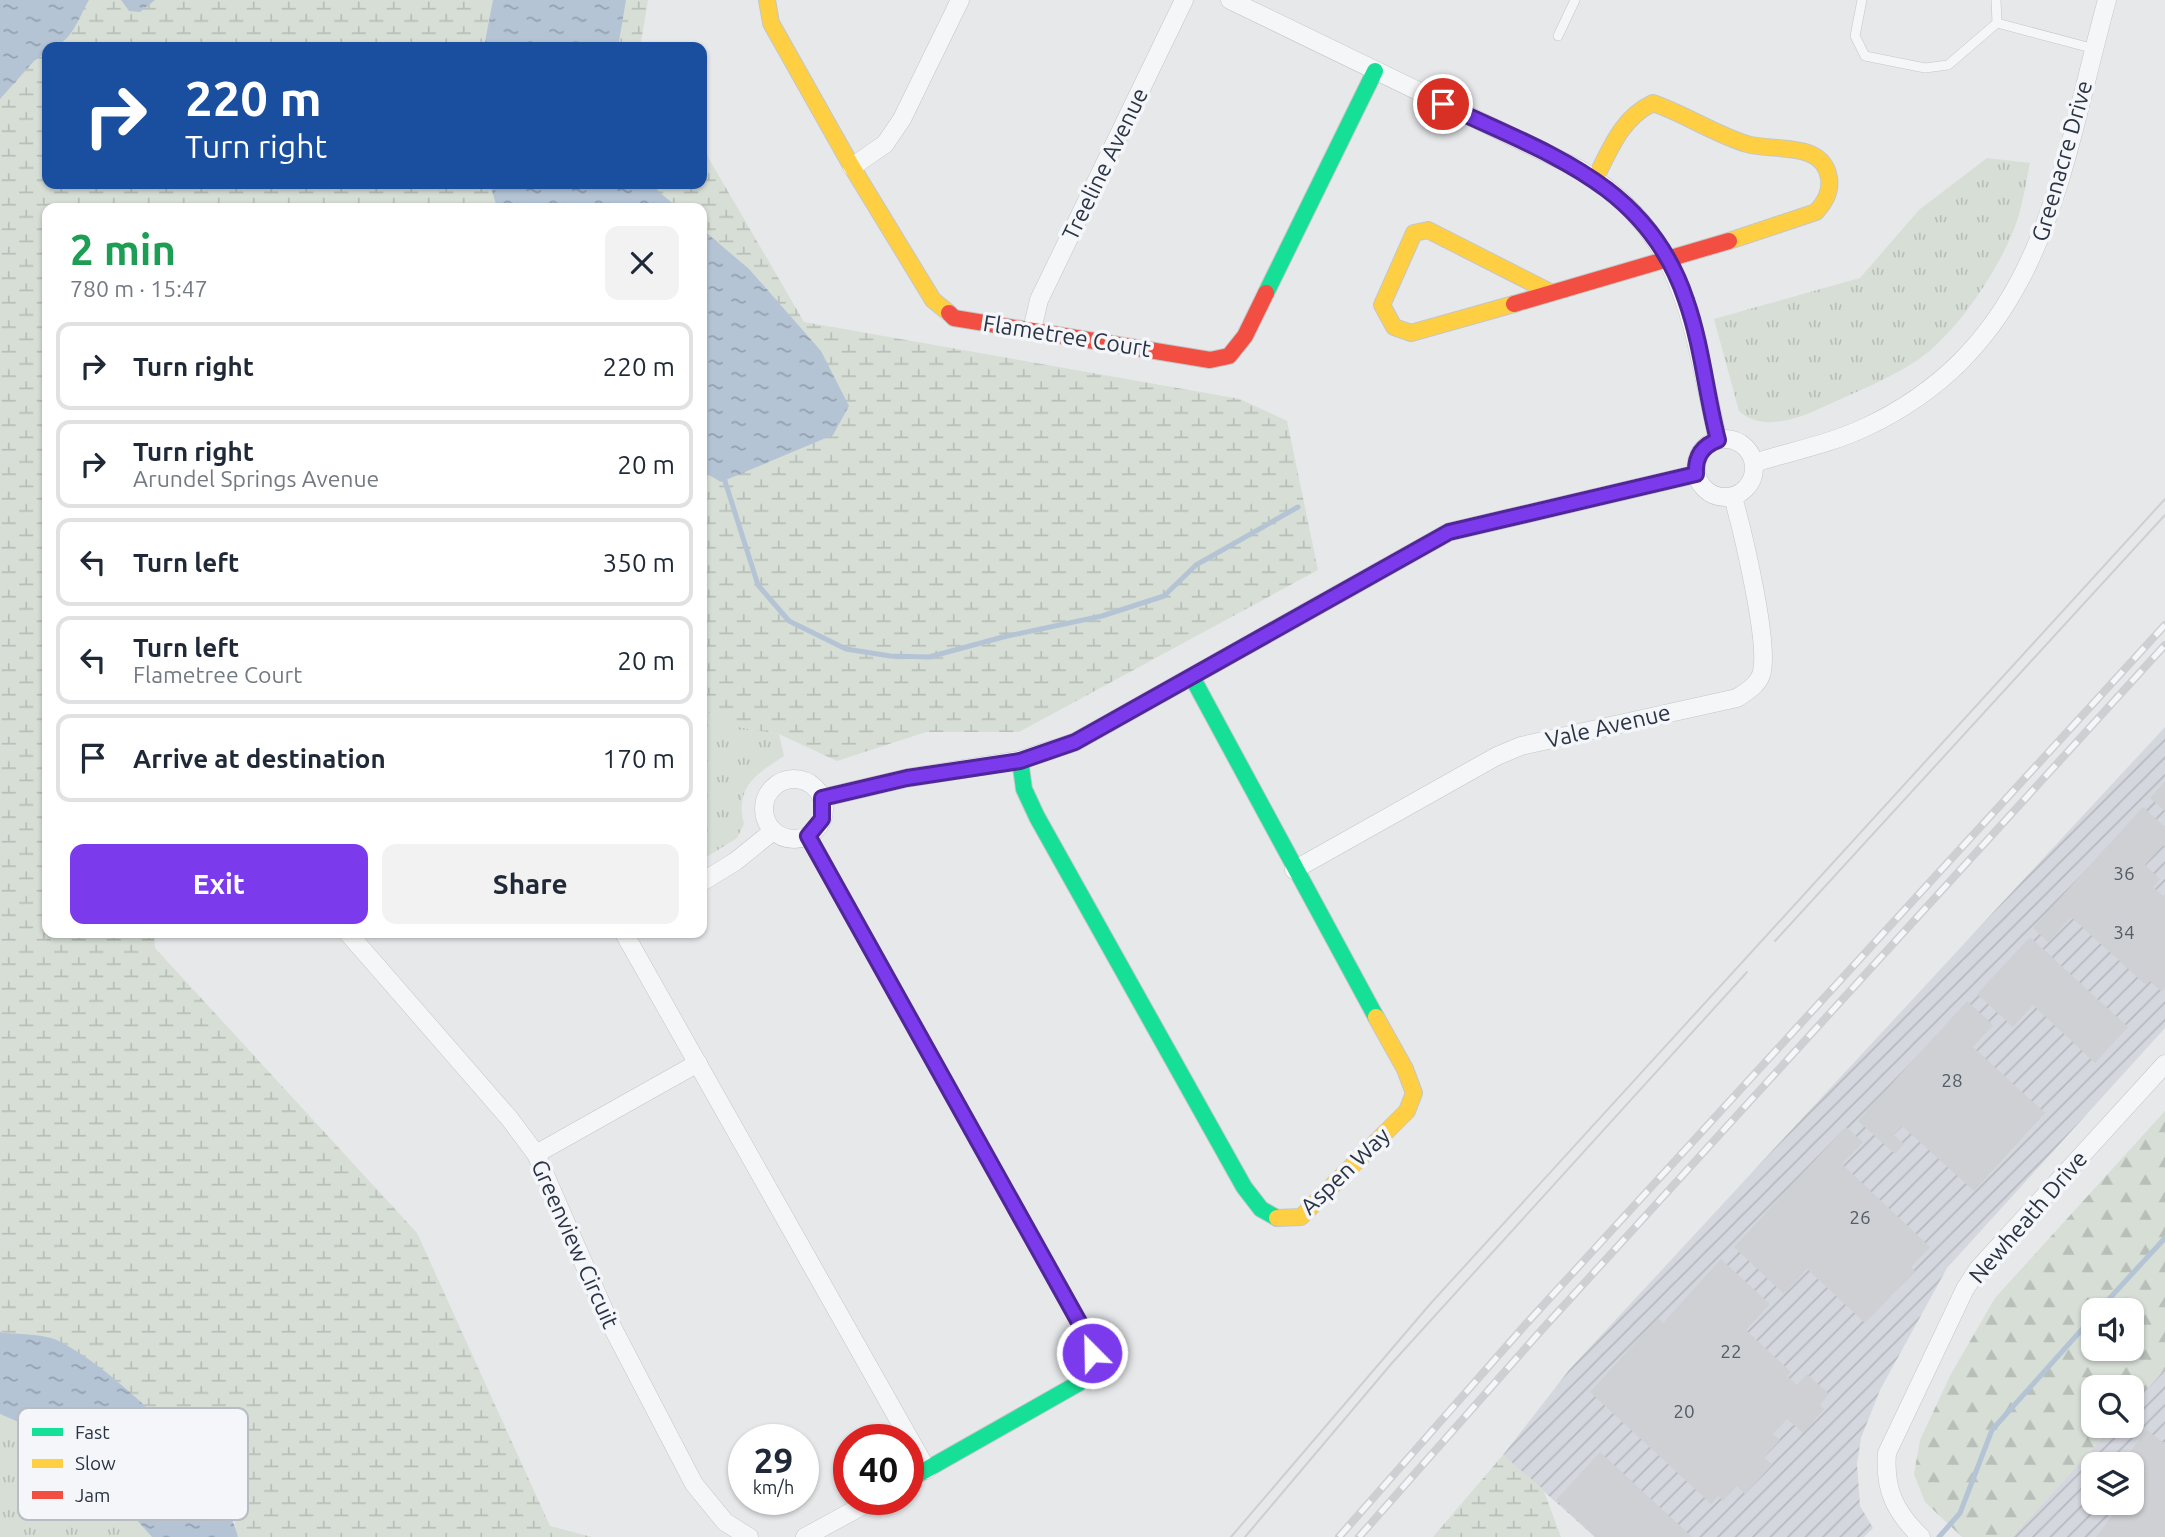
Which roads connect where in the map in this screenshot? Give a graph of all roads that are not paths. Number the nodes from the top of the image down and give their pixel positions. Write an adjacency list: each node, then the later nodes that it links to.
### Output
1 (767, 0): 13 (street, Flametree Court)
2 (960, 0): 13 (street)
3 (1184, 0): 17 (street, Treeline Avenue)
4 (1230, 0): 12 (street)
5 (1576, 0): 10 (lane)
6 (1862, 0): 9 (lane)
7 (1996, 0): 9 (lane)
8 (2107, 0): 11 (street, Greenacre Drive)
9 (1997, 23): 11 (lane)
10 (1558, 36)
11 (2095, 49): 19 (street, Greenacre Drive)
12 (1375, 71): 14 (street); 17 (street, Flametree Court)
13 (852, 167): 17 (street, Flametree Court)
14 (1595, 179): 15 (street); 15 (street)
15 (1669, 261): 16 (street); 18 (street)
16 (1550, 292): 16 (street)
17 (1032, 330)
18 (1718, 440): 19 (street); 20 (street)
19 (1754, 463): 21 (street)
20 (1696, 474): 21 (street); 22 (street)
21 (1733, 497): 27 (street, Vale Avenue)
22 (1192, 677): 23 (street); 27 (street, Aspen Way)
23 (1020, 761): 24 (street); 27 (street, Aspen Way)
24 (822, 798): 25 (street); 26 (street)
25 (773, 831): 26 (street); 28 (street)
26 (808, 836): 34 (street)
27 (1294, 870)
28 (707, 879)
29 (352, 938): 33 (street, Greenview Circuit)
30 (627, 938): 31 (street)
31 (698, 1063): 33 (street); 34 (street)
32 (2165, 1064): 37 (street, Newheath Drive)
33 (536, 1154): 38 (street, Greenview Circuit)
34 (927, 1469): 35 (street)
35 (924, 1471)
36 (845, 1515): 39 (street)
37 (1916, 1532)
38 (749, 1537)
39 (805, 1537)

